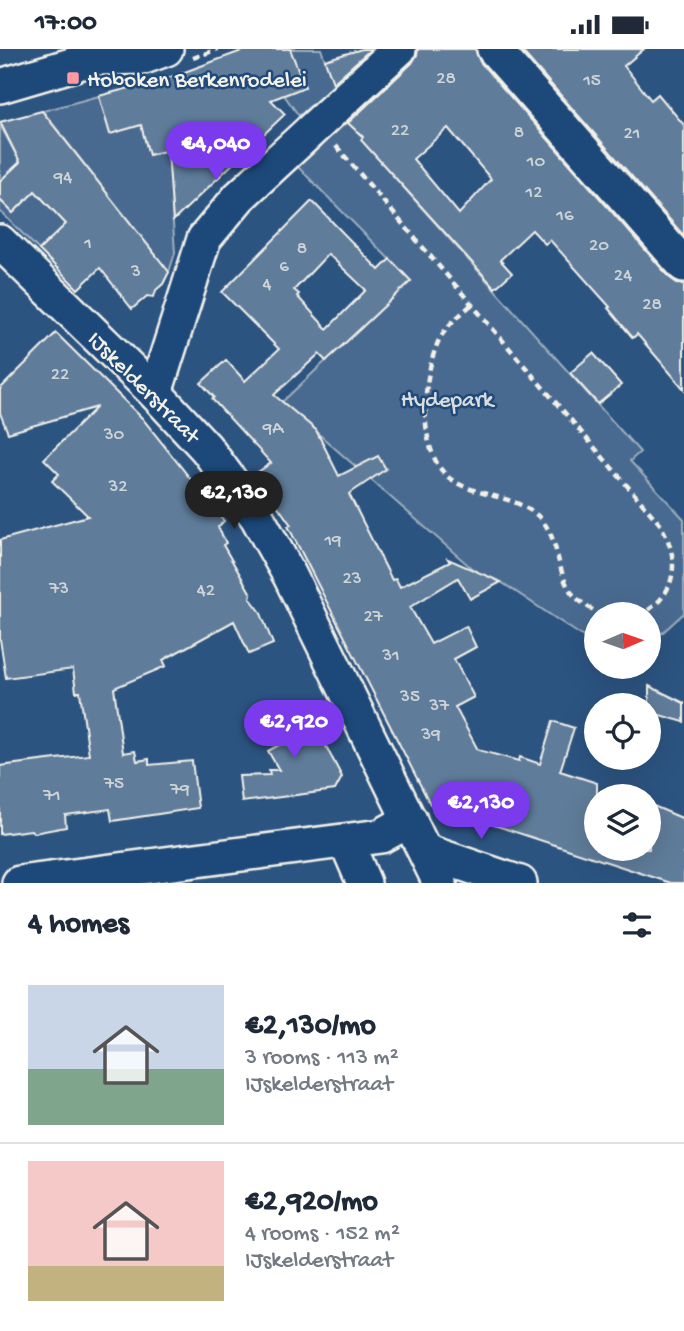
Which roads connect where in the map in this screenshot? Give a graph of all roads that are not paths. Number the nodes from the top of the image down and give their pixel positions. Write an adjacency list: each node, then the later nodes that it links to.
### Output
1 (166, 49): 4 (street)
2 (398, 49): 7 (street)
3 (494, 49): 6 (street)
4 (0, 86)
5 (0, 242): 7 (street, IJskelderstraat)
6 (684, 265)
7 (155, 393): 8 (street, IJskelderstraat)
8 (410, 820): 9 (street); 10 (street, IJskelderstraat)
9 (346, 841): 12 (street); 13 (street)
10 (425, 851): 11 (street); 14 (street, IJskelderstraat)
11 (507, 881)
12 (19, 883)
13 (364, 883)
14 (440, 883)

